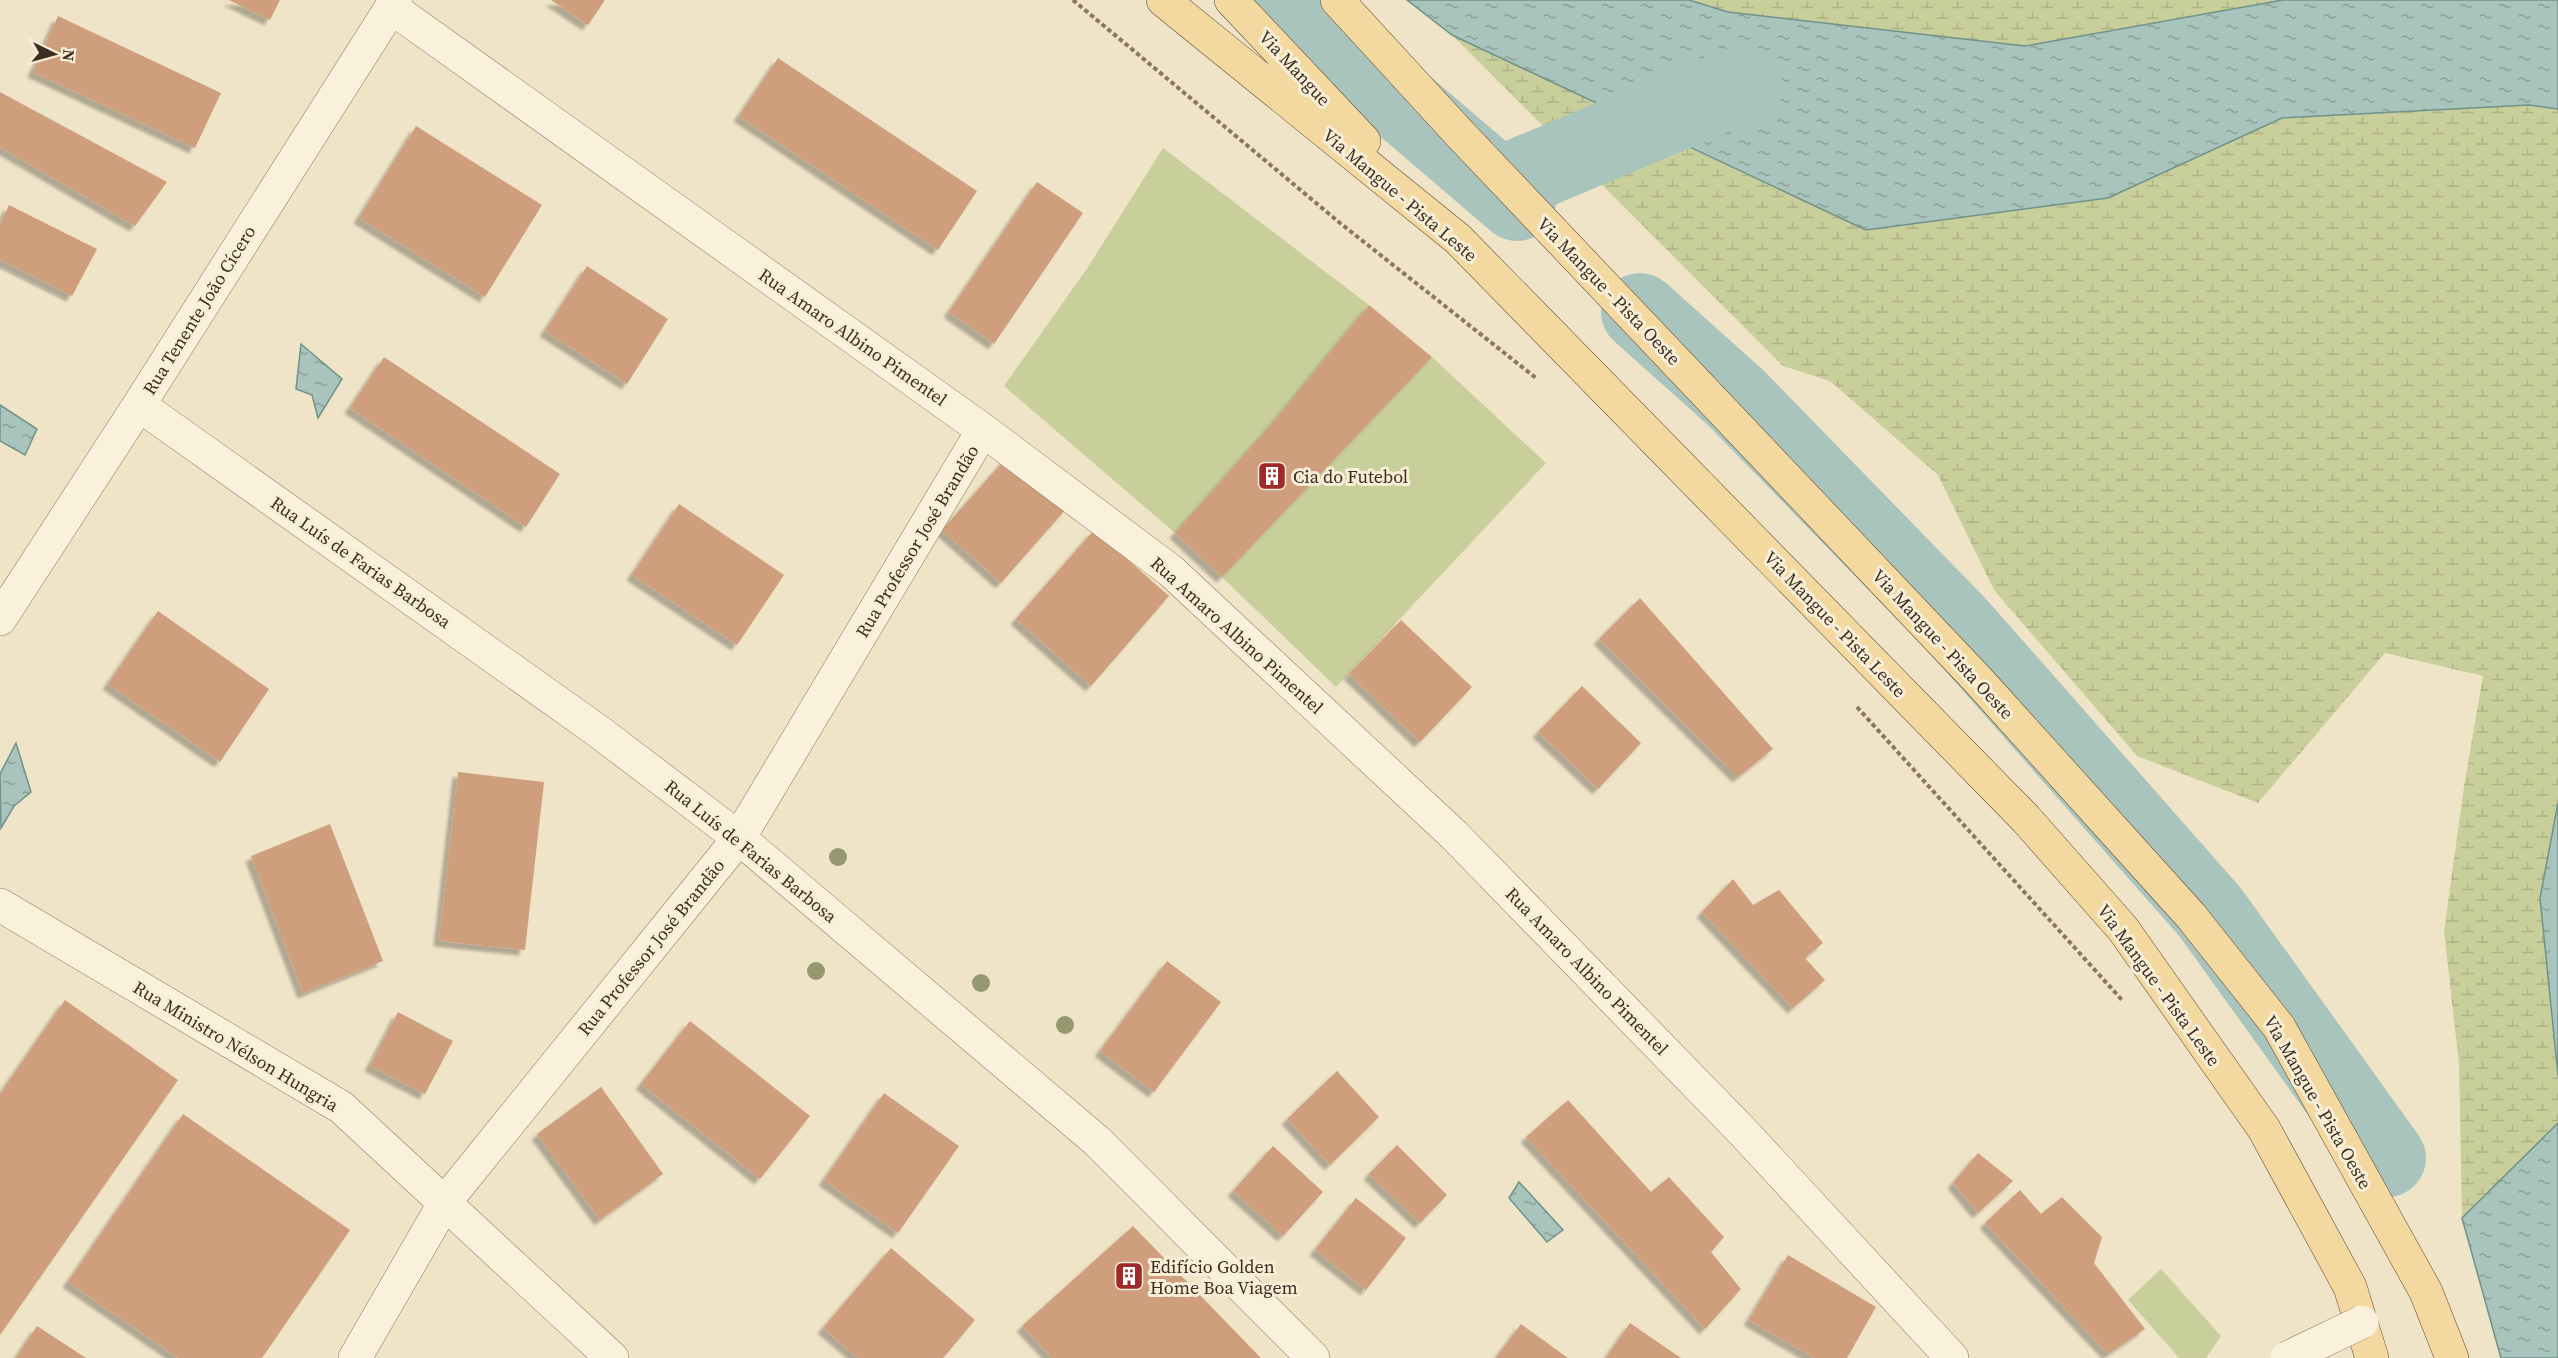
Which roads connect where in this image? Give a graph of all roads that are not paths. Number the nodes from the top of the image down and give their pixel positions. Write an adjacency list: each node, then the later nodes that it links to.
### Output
1 (1163, 0): 5 (main road, Via Mangue - Pista Leste)
2 (1231, 0): 5 (main road, Via Mangue)
3 (1337, 0): 19 (main road, Via Mangue - Pista Oeste)
4 (394, 4): 6 (street, Rua Tenente João Cícero); 7 (street, Rua Amaro Albino Pimentel)
5 (1458, 239): 12 (main road, Via Mangue - Pista Leste)
6 (139, 405): 8 (street, Rua Tenente João Cícero); 9 (street, Rua Luís de Farias Barbosa)
7 (983, 430): 9 (street, Rua Professor José Brandão); 16 (street, Rua Amaro Albino Pimentel)
8 (0, 619)
9 (739, 838): 11 (street, Rua Professor José Brandão); 15 (street, Rua Luís de Farias Barbosa)
10 (0, 905): 11 (street, Rua Ministro Nélson Hungria)
11 (445, 1202): 13 (street, Rua Professor José Brandão); 14 (street, Rua Ministro Nélson Hungria)
12 (2362, 1322): 17 (street, bridge); 18 (main road, Via Mangue - Pista Leste)
13 (355, 1358)
14 (612, 1358)
15 (1313, 1358)
16 (1952, 1358)
17 (2287, 1358)
18 (2372, 1358)
19 (2452, 1358)

